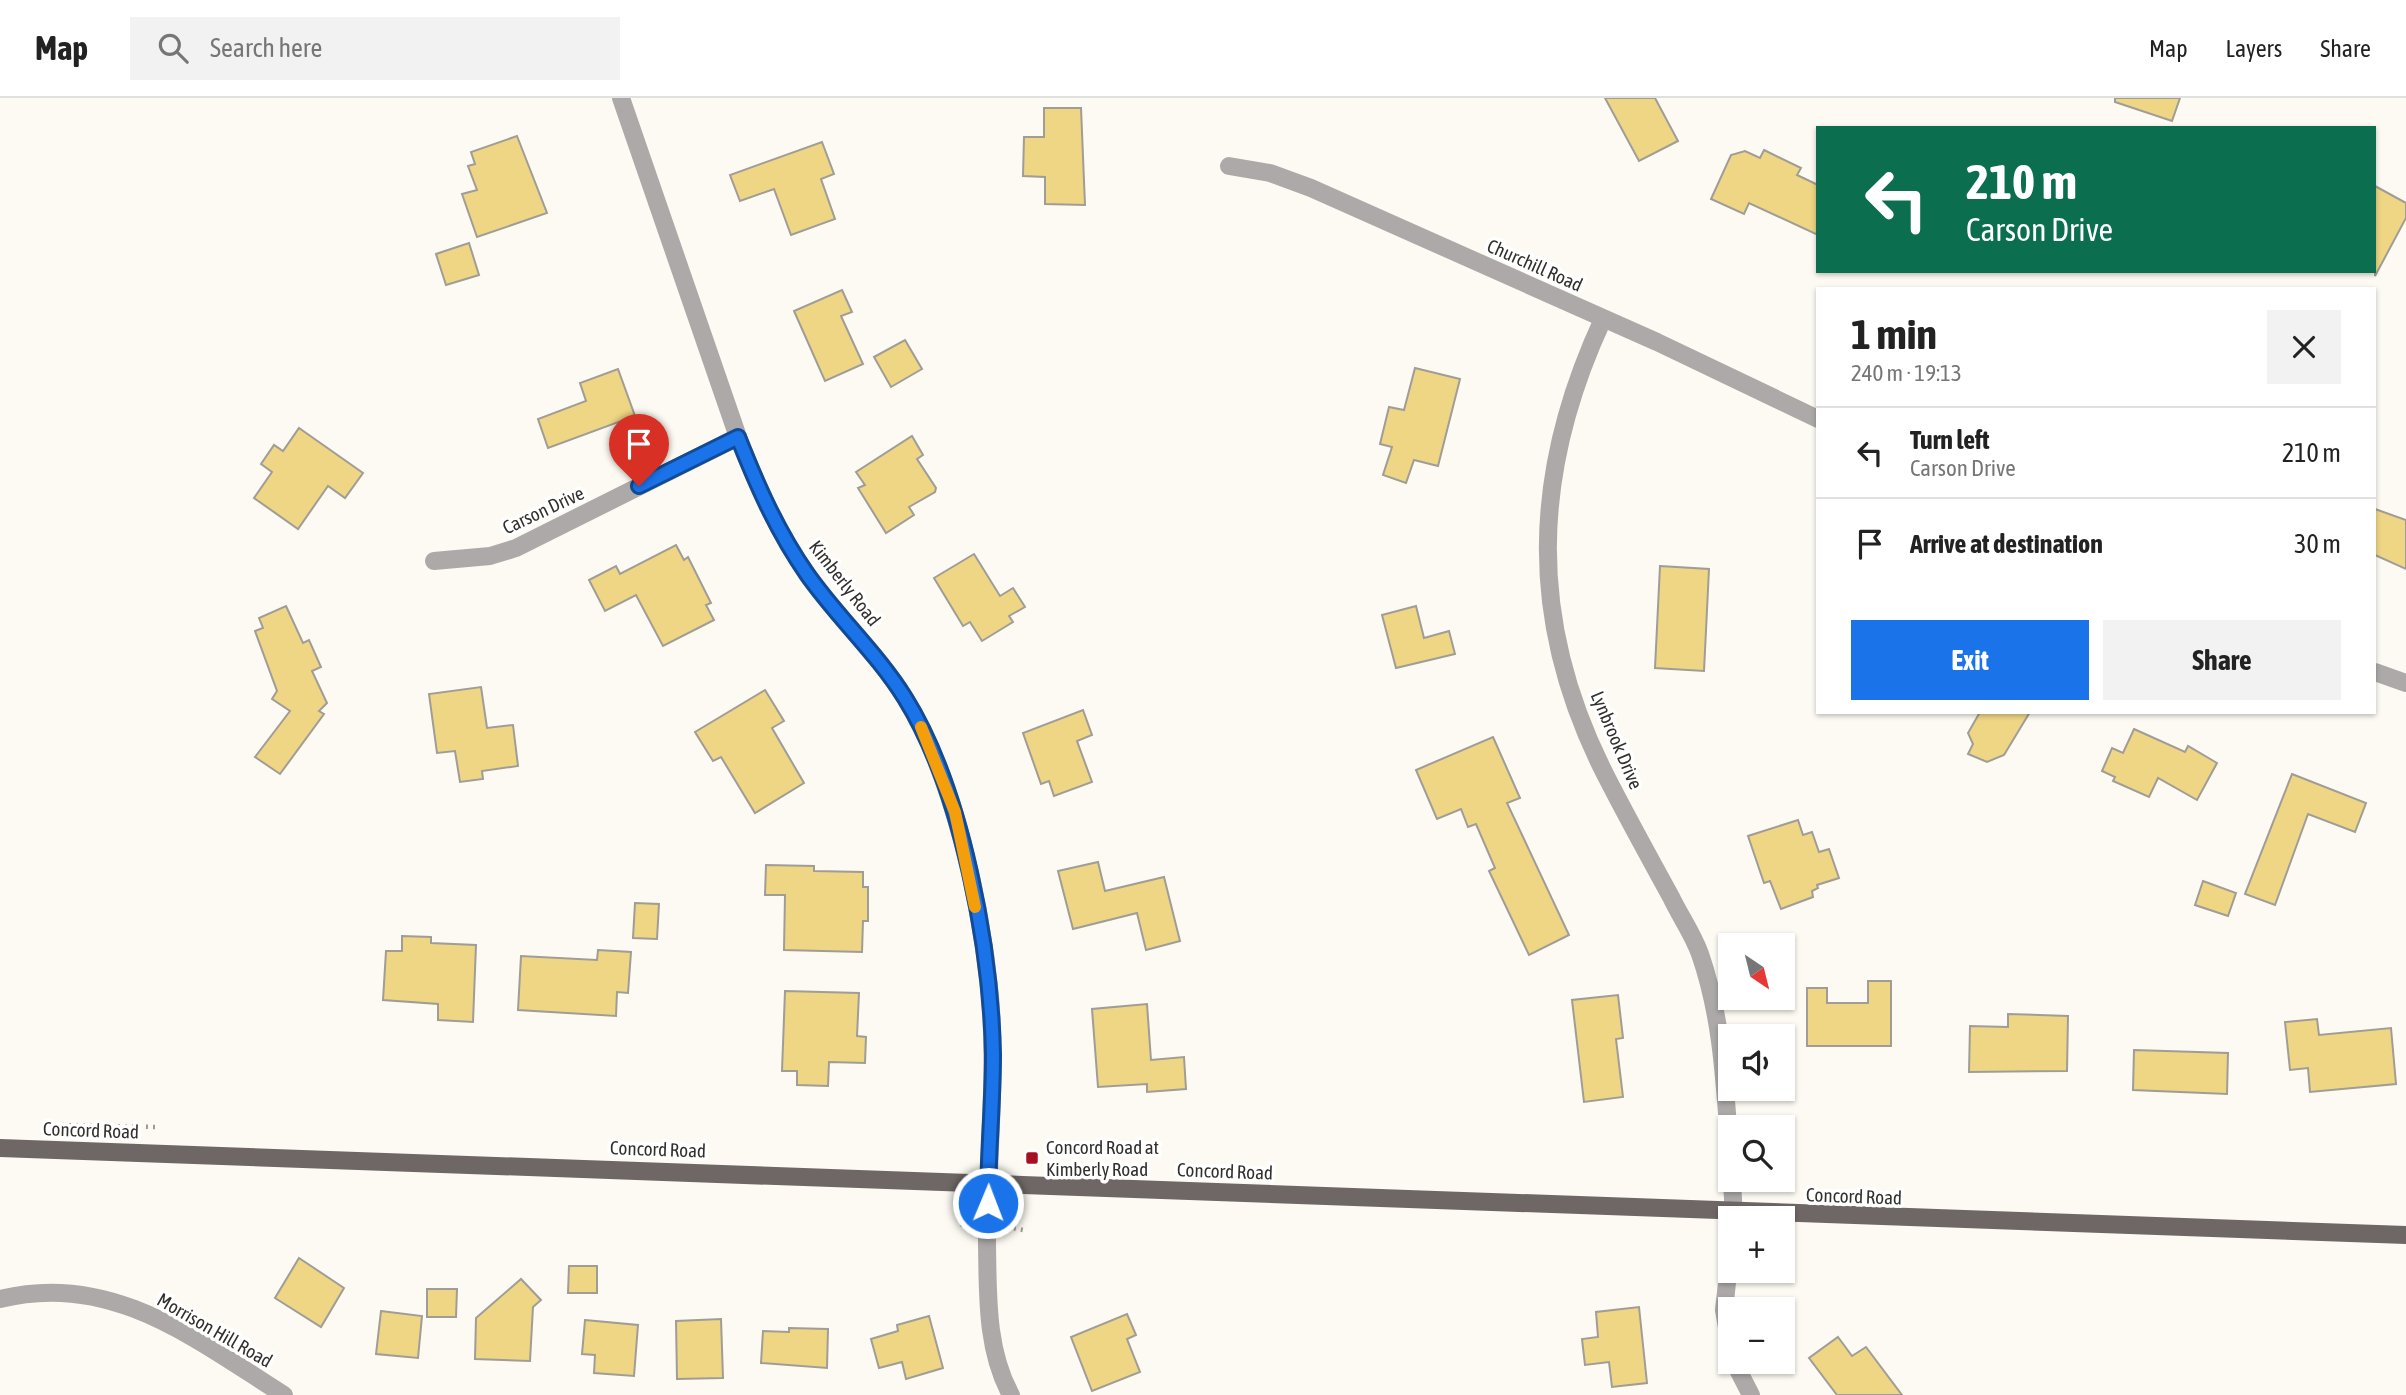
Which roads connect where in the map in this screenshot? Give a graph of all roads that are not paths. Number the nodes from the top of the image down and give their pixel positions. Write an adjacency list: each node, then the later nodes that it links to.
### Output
1 (621, 98): 5 (street, Kimberly Road)
2 (1229, 166): 3 (street, Churchill Road)
3 (1603, 319): 4 (street, Churchill Road); 9 (street, Lynbrook Drive)
4 (1816, 418)
5 (738, 437): 6 (street, Carson Drive); 11 (street, Kimberly Road)
6 (434, 561)
7 (2376, 672): 8 (street)
8 (2406, 683)
9 (1727, 1115)
10 (0, 1147): 11 (main road, Concord Road)
11 (988, 1182): 12 (main road, Concord Road); 18 (street, Kimberly Road)
12 (1718, 1214)
13 (1795, 1217): 14 (main road, Concord Road)
14 (2406, 1235)
15 (0, 1299): 17 (street, Morrison Hill Road)
16 (1740, 1374): 19 (street)
17 (284, 1395)
18 (1011, 1395)
19 (1751, 1395)

